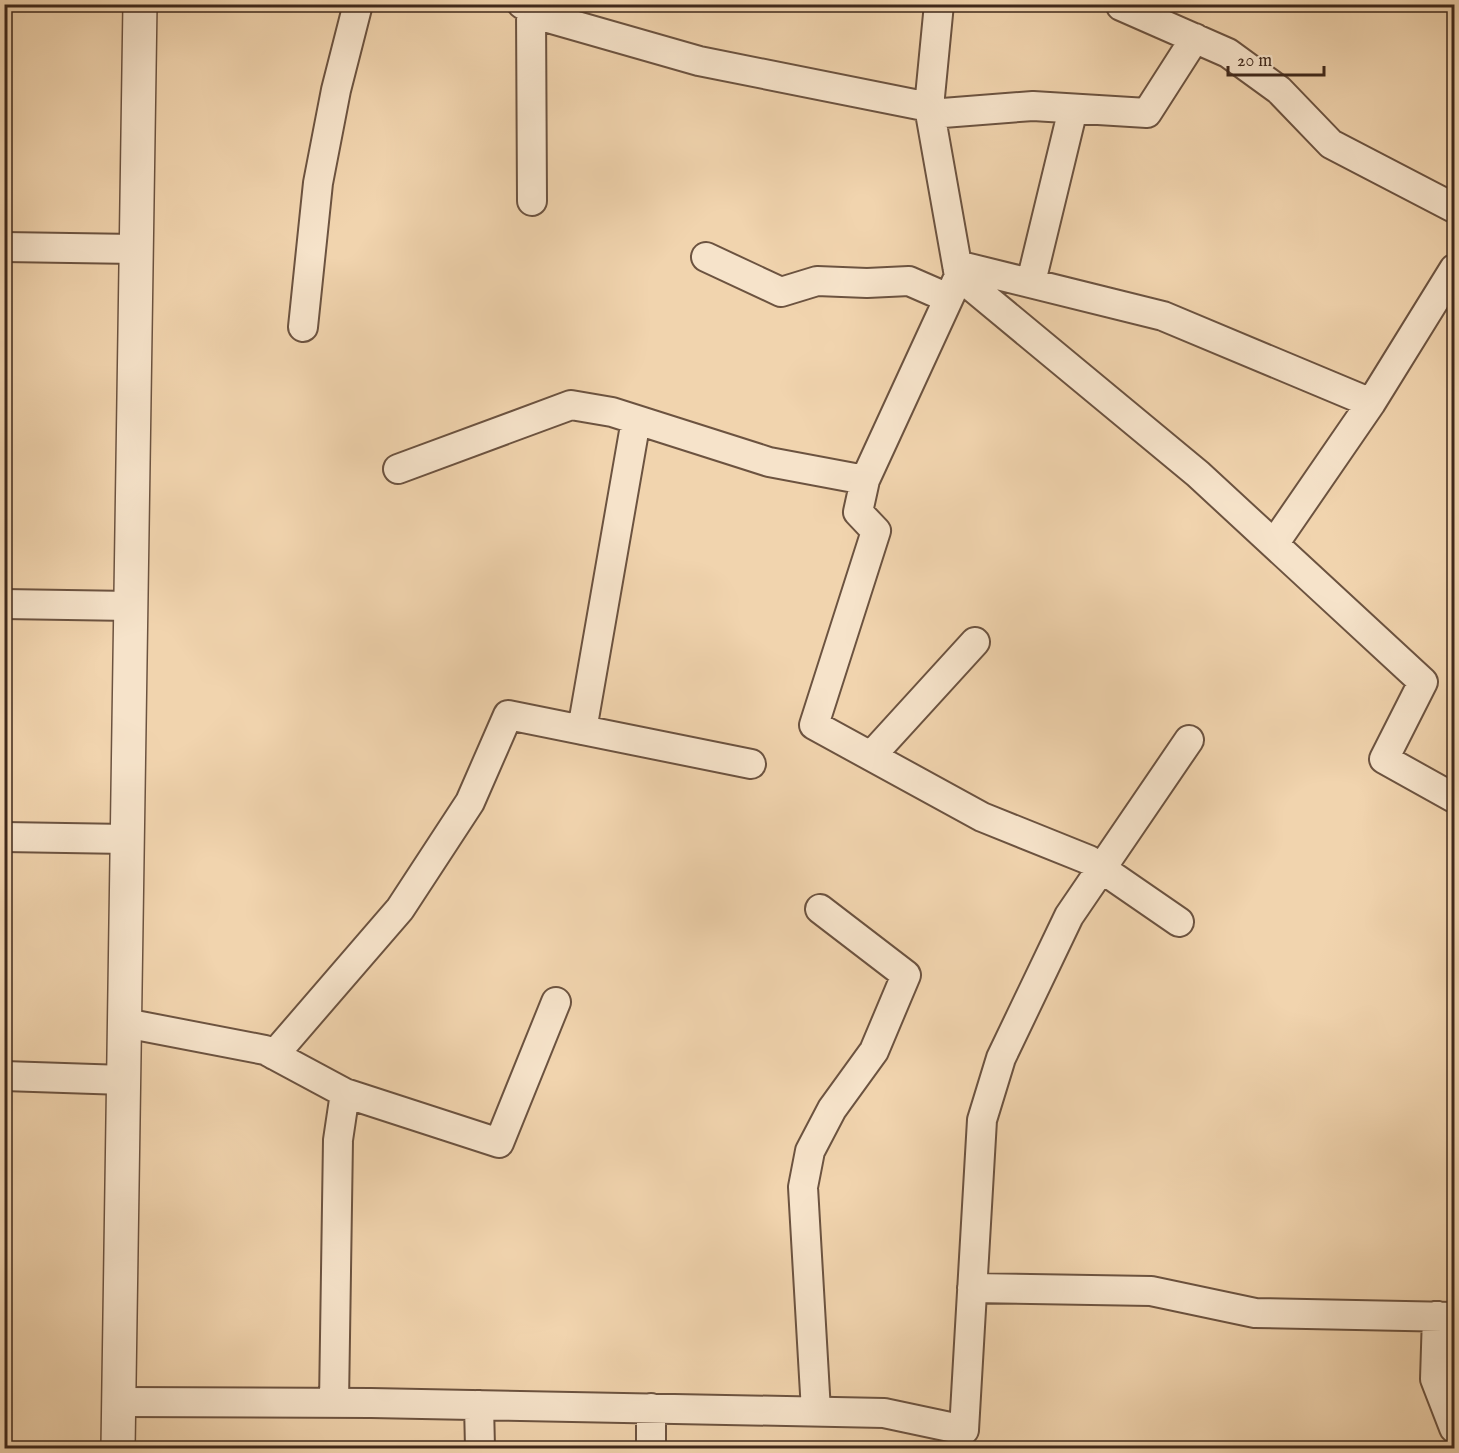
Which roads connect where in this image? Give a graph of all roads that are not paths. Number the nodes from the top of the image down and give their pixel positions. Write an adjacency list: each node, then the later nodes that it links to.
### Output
1 (140, 4): 12 (street)
2 (358, 4): 17 (street)
3 (939, 4): 8 (street)
4 (1123, 4): 6 (street)
5 (526, 7): 8 (street); 9 (street)
6 (1195, 38): 7 (street); 10 (street)
7 (1073, 109): 8 (street); 16 (street)
8 (929, 110): 15 (street)
9 (532, 201)
10 (1455, 208)
11 (4, 247): 12 (street)
12 (136, 249): 24 (street)
13 (706, 257): 15 (street)
14 (1455, 269): 18 (street)
15 (955, 280): 16 (street); 21 (street); 22 (street)
16 (1031, 282): 18 (street)
17 (303, 327)
18 (1371, 404): 22 (street)
19 (636, 420): 20 (street); 21 (street); 26 (street)
20 (398, 469)
21 (865, 480): 28 (street)
22 (1274, 544): 30 (street)
23 (4, 604): 24 (street)
24 (131, 606): 32 (street)
25 (975, 642): 28 (street)
26 (582, 730): 29 (street); 38 (street)
27 (1189, 740): 33 (street)
28 (872, 756): 33 (street)
29 (751, 764)
30 (1455, 798)
31 (4, 837): 32 (street)
32 (127, 839): 37 (street)
33 (1100, 867): 35 (street); 42 (street)
34 (820, 909): 48 (street)
35 (1179, 922)
36 (556, 1002): 41 (street)
37 (125, 1023): 38 (street); 40 (street)
38 (274, 1055): 41 (street)
39 (4, 1076): 40 (street)
40 (124, 1080): 44 (street)
41 (345, 1093): 45 (street)
42 (972, 1288): 43 (street); 48 (street)
43 (1446, 1317): 49 (street)
44 (118, 1402): 45 (street); 50 (street)
45 (334, 1403): 46 (street)
46 (479, 1405): 47 (street); 51 (street)
47 (651, 1408): 48 (street); 52 (street)
48 (816, 1411)
49 (1455, 1428)
50 (118, 1449)
51 (480, 1449)
52 (651, 1449)

